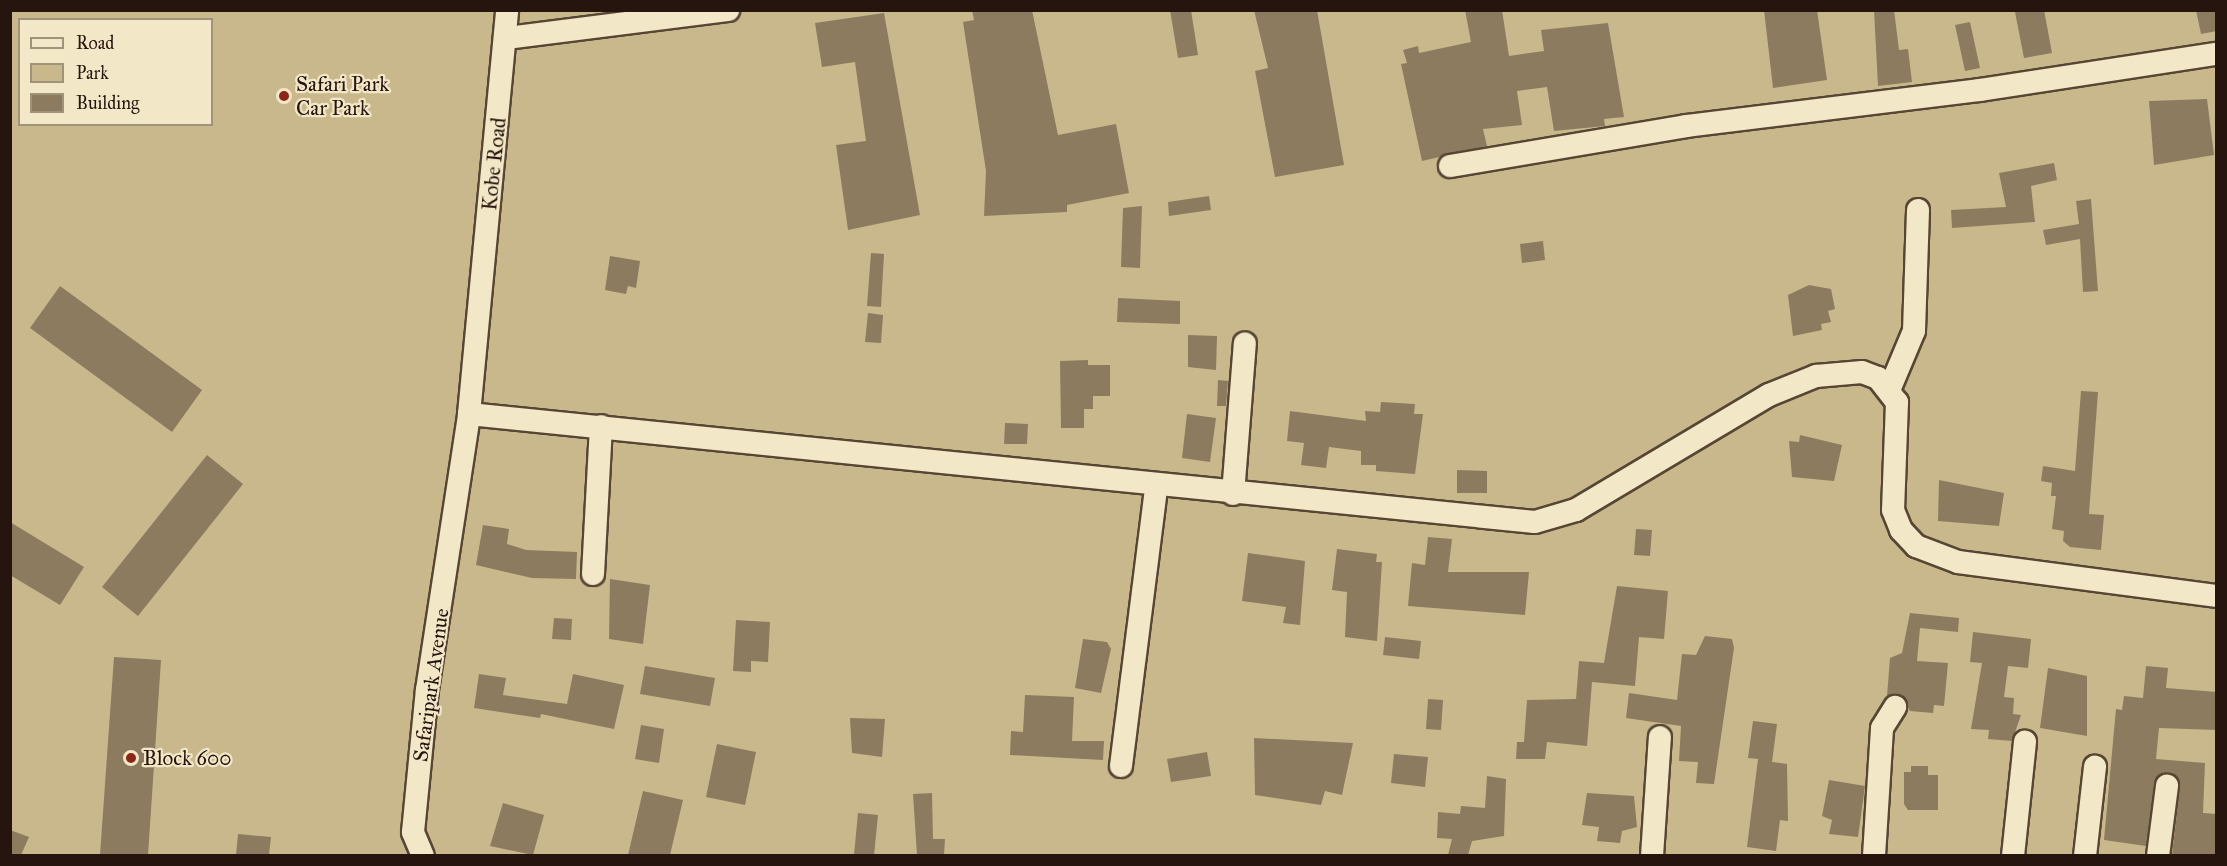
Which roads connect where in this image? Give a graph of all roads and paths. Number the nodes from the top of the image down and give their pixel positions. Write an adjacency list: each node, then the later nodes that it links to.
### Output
1 (507, 10): 3 (street, Kobe Road)
2 (728, 10): 3 (street)
3 (507, 38): 9 (street, Kobe Road)
4 (2217, 54): 5 (street)
5 (1450, 166)
6 (1918, 210): 8 (street)
7 (1245, 344): 12 (street)
8 (1890, 388): 12 (street); 15 (street)
9 (470, 414): 10 (street); 13 (street, Kobe Road)
10 (601, 426): 11 (street); 14 (street)
11 (1155, 487): 12 (street); 19 (street)
12 (1233, 494)
13 (456, 513): 22 (street, Safaripark Avenue)
14 (593, 574)
15 (2217, 596)
16 (1895, 707): 24 (street)
17 (1660, 737): 23 (street)
18 (2025, 742): 25 (street)
19 (1121, 766)
20 (2095, 767): 26 (street)
21 (2167, 786): 27 (street)
22 (423, 855)
23 (1652, 855)
24 (1874, 855)
25 (2013, 855)
26 (2085, 855)
27 (2158, 855)

